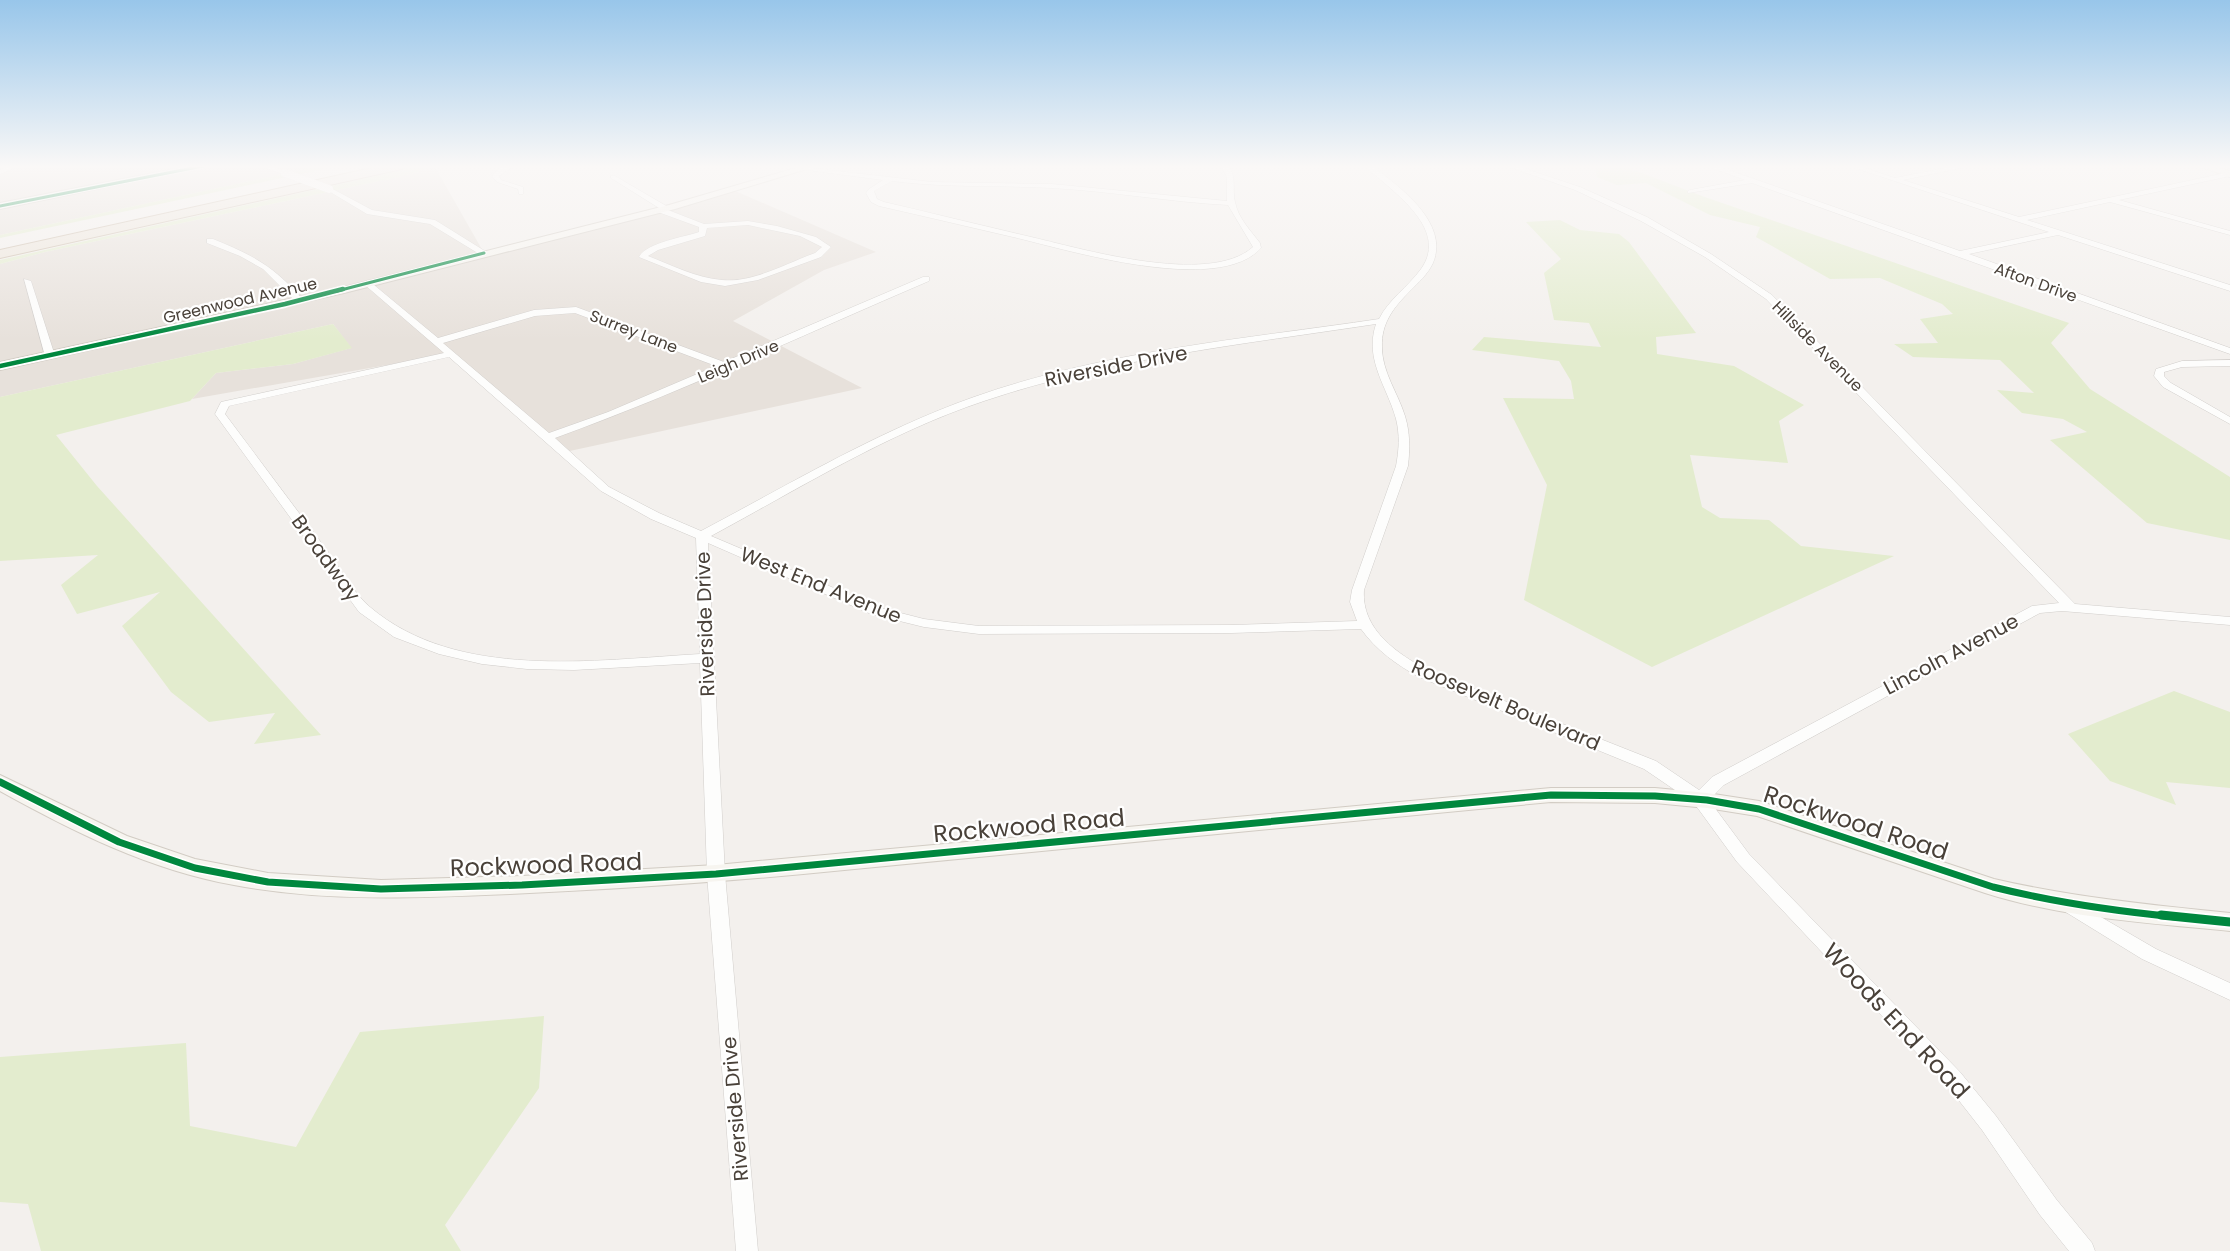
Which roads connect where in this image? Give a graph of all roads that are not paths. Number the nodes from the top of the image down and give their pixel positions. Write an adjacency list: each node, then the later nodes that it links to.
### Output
1 (100, 223): 19 (highway)
2 (138, 223): 21 (highway)
3 (434, 223): 20 (street, bridge)
4 (604, 223): 20 (street, Greenwood Avenue)
5 (697, 223): 15 (street)
6 (737, 223): 15 (street)
7 (746, 223): 15 (street)
8 (963, 223): 9 (street)
9 (1242, 223)
10 (1426, 223): 28 (street, Roosevelt Boulevard)
11 (1653, 223): 39 (street, Hillside Avenue)
12 (1873, 223): 22 (street, Afton Drive)
13 (2032, 223): 16 (street)
14 (2195, 223): 17 (street)
15 (703, 226)
16 (2059, 232): 22 (street); 26 (street)
17 (2230, 233)
18 (210, 241): 27 (street)
19 (0, 245)
20 (484, 253): 25 (street, Greenwood Avenue)
21 (0, 254)
22 (1959, 254): 30 (street, Afton Drive)
23 (926, 279): 35 (street, Leigh Drive)
24 (27, 281): 32 (street)
25 (368, 283): 27 (street, Greenwood Avenue); 29 (street, West End Avenue)
26 (2230, 288)
27 (299, 300): 32 (street, Greenwood Avenue)
28 (1381, 321): 38 (street, Riverside Drive); 41 (street, Roosevelt Boulevard)
29 (436, 342): 31 (street, West End Avenue); 35 (street, Surrey Lane)
30 (2230, 351)
31 (450, 354): 37 (street, West End Avenue); 42 (street, Broadway)
32 (50, 356): 34 (street, Greenwood Avenue)
33 (2230, 363): 36 (street)
34 (0, 366)
35 (725, 366): 37 (street, Leigh Drive)
36 (2230, 422)
37 (548, 437): 38 (street, West End Avenue)
38 (702, 536): 41 (street, West End Avenue); 42 (street, Riverside Drive)
39 (2071, 608): 40 (street, Lincoln Avenue); 44 (street, Lincoln Avenue)
40 (2230, 621)
41 (1365, 625): 44 (street, Roosevelt Boulevard)
42 (707, 658): 45 (street, Riverside Drive)
43 (0, 782): 45 (street, Rockwood Road)
44 (1700, 799): 45 (street, Rockwood Road); 46 (street, Rockwood Road); 50 (street, Woods End Road)
45 (716, 874): 49 (street, Riverside Drive)
46 (2066, 903): 47 (street); 48 (street, Rockwood Road)
47 (2230, 921)
48 (2230, 992)
49 (747, 1251)
50 (2084, 1251)

